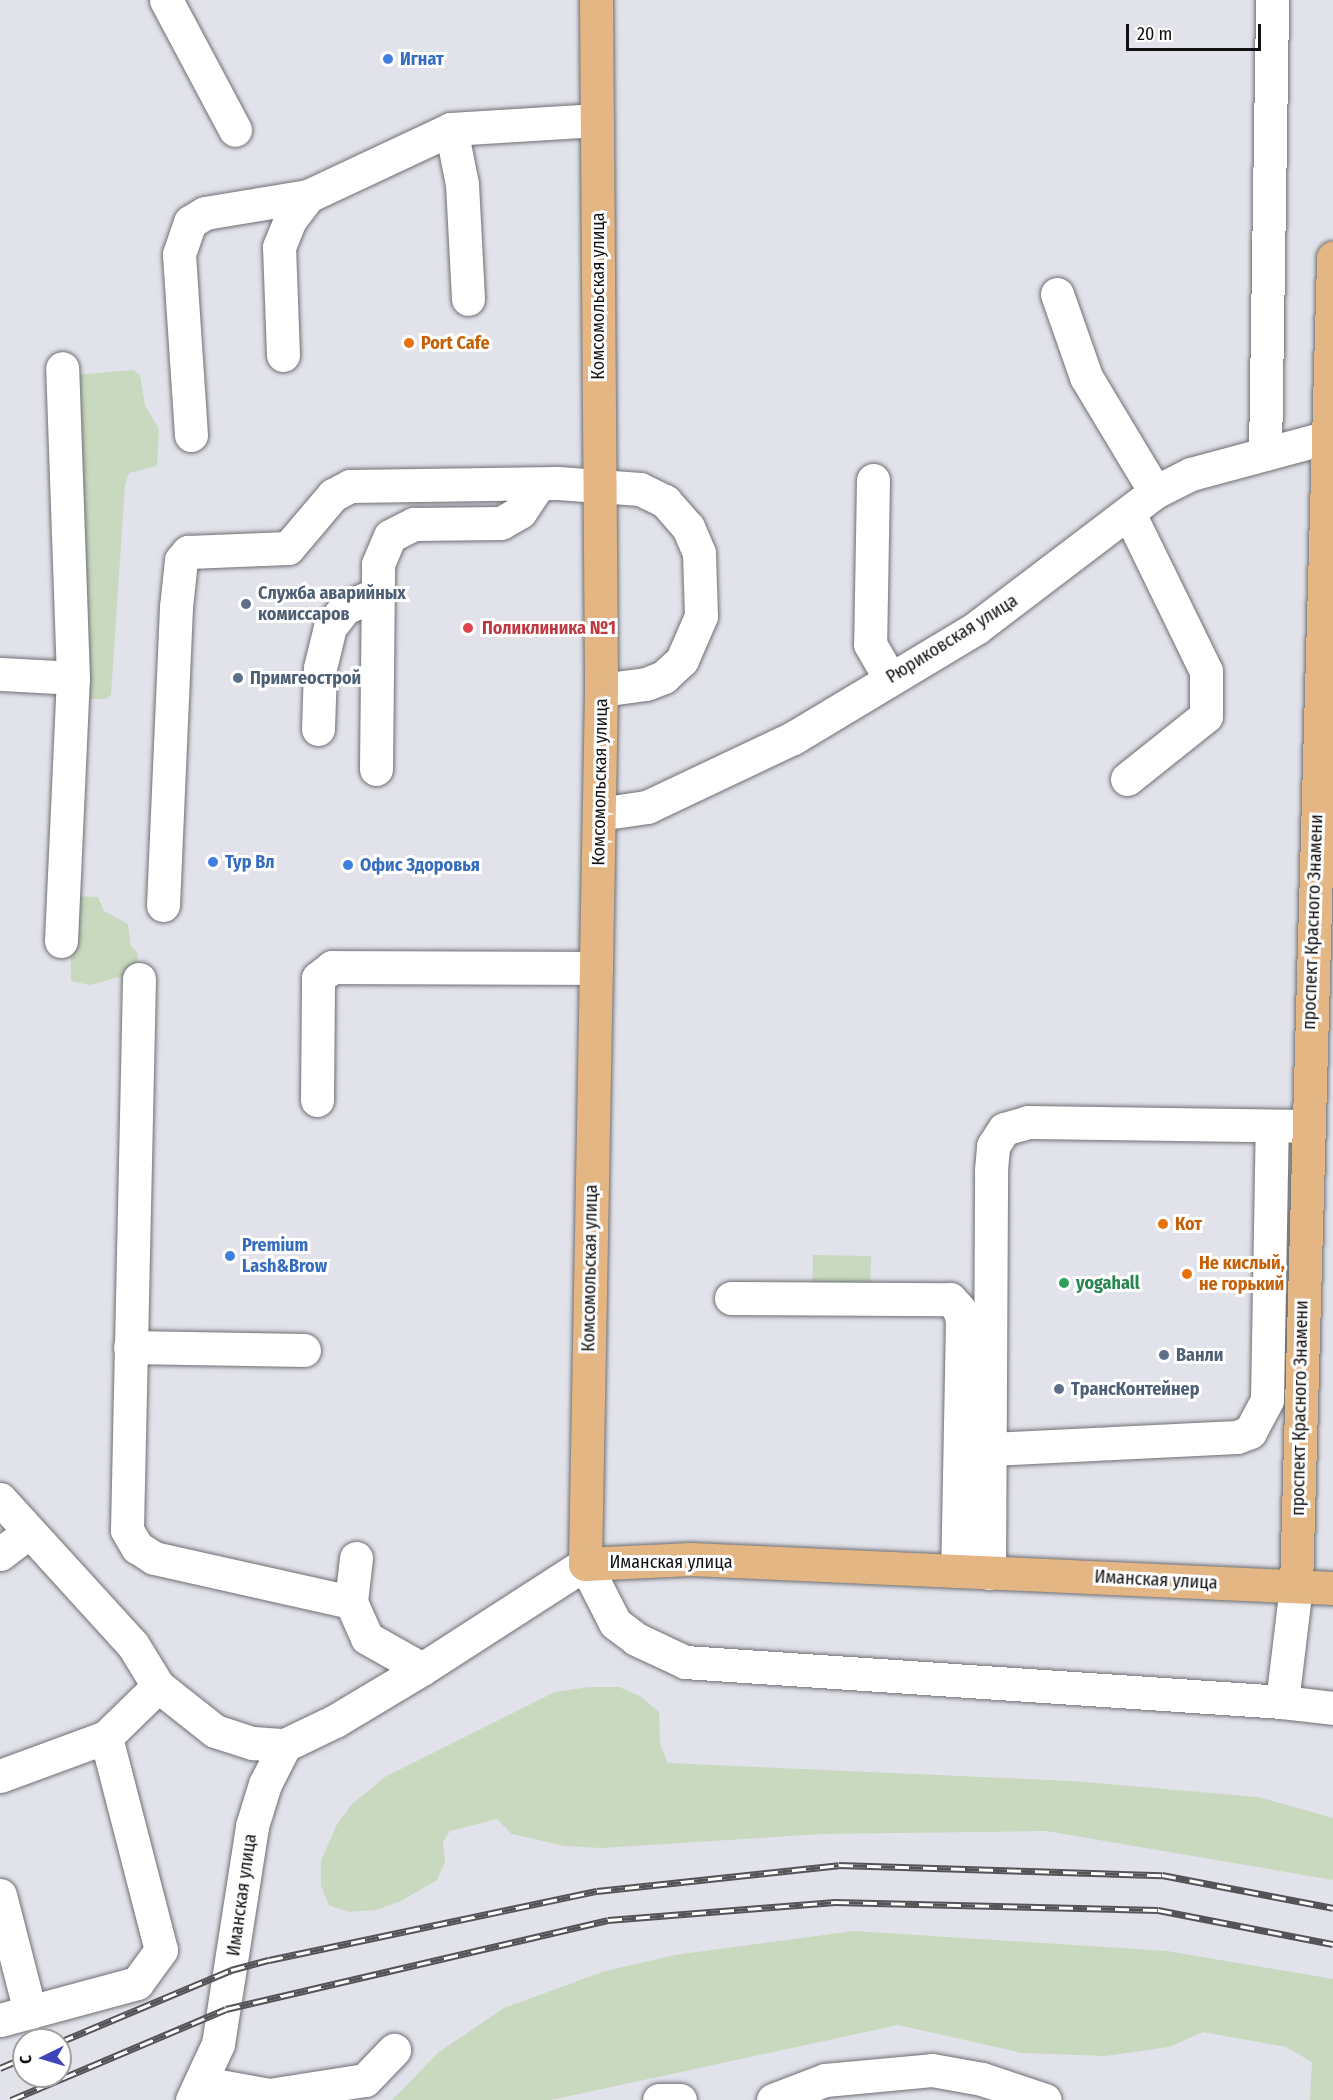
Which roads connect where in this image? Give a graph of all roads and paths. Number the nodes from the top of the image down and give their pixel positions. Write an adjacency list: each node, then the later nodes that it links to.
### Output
1 (166, 0): 6 (street)
2 (596, 0): 4 (main road, Комсомольская улица)
3 (1272, 0): 15 (street)
4 (597, 120): 5 (street); 18 (main road, Комсомольская улица)
5 (451, 129): 7 (street); 10 (street)
6 (235, 130)
7 (308, 195): 11 (street); 13 (street)
8 (1333, 258): 14 (main road, проспект Красного Знамени)
9 (1057, 294): 19 (street)
10 (468, 299)
11 (283, 355)
12 (62, 368): 23 (street)
13 (191, 435)
14 (1328, 437): 15 (street, Рюриковская улица); 36 (main road, проспект Красного Знамени)
15 (1265, 454): 19 (street, Рюриковская улица)
16 (873, 480): 24 (street)
17 (539, 484): 18 (street); 21 (street); 30 (street)
18 (600, 484): 25 (main road, Комсомольская улица); 25 (street)
19 (1155, 492): 20 (street, Рюриковская улица)
20 (1130, 515): 24 (street, Рюриковская улица); 28 (street)
21 (378, 593): 26 (street); 27 (street)
22 (0, 674): 23 (street)
23 (73, 678): 31 (street)
24 (890, 678): 29 (street, Рюриковская улица)
25 (601, 690): 29 (main road, Комсомольская улица)
26 (318, 729)
27 (376, 768)
28 (1127, 779)
29 (599, 814): 32 (main road, Комсомольская улица)
30 (163, 905)
31 (61, 941)
32 (596, 968): 34 (street); 47 (main road, Комсомольская улица)
33 (139, 978): 38 (street)
34 (317, 1100)
35 (1272, 1126): 36 (street); 40 (street); 42 (street)
36 (1307, 1126): 41 (main road, проспект Красного Знамени)
37 (732, 1298): 48 (street)
38 (130, 1347): 39 (street); 51 (street)
39 (304, 1350)
40 (1267, 1388): 41 (street); 42 (street)
41 (1299, 1389): 49 (main road, проспект Красного Знамени)
42 (991, 1449): 48 (street)
43 (0, 1498): 44 (street)
44 (28, 1533): 45 (street); 53 (street)
45 (0, 1554)
46 (356, 1558): 51 (street)
47 (585, 1564): 48 (main road, Иманская улица); 52 (street, Иманская улица); 54 (street)
48 (973, 1572): 49 (main road, Иманская улица)
49 (1296, 1586): 50 (main road, Иманская улица); 54 (street)
50 (1333, 1588)
51 (351, 1602): 52 (street)
52 (422, 1669): 57 (street, Иманская улица)
53 (158, 1686): 56 (street); 57 (street)
54 (1282, 1702): 55 (street)
55 (1333, 1708)
56 (106, 1737): 58 (street); 60 (street)
57 (285, 1745): 62 (street, Иманская улица)
58 (0, 1776)
59 (0, 1895): 60 (street)
60 (15, 2016)
61 (394, 2050): 62 (street)
62 (198, 2092)
63 (660, 2100): 64 (street)
64 (680, 2100)
65 (773, 2100): 66 (street)
66 (1045, 2100)

